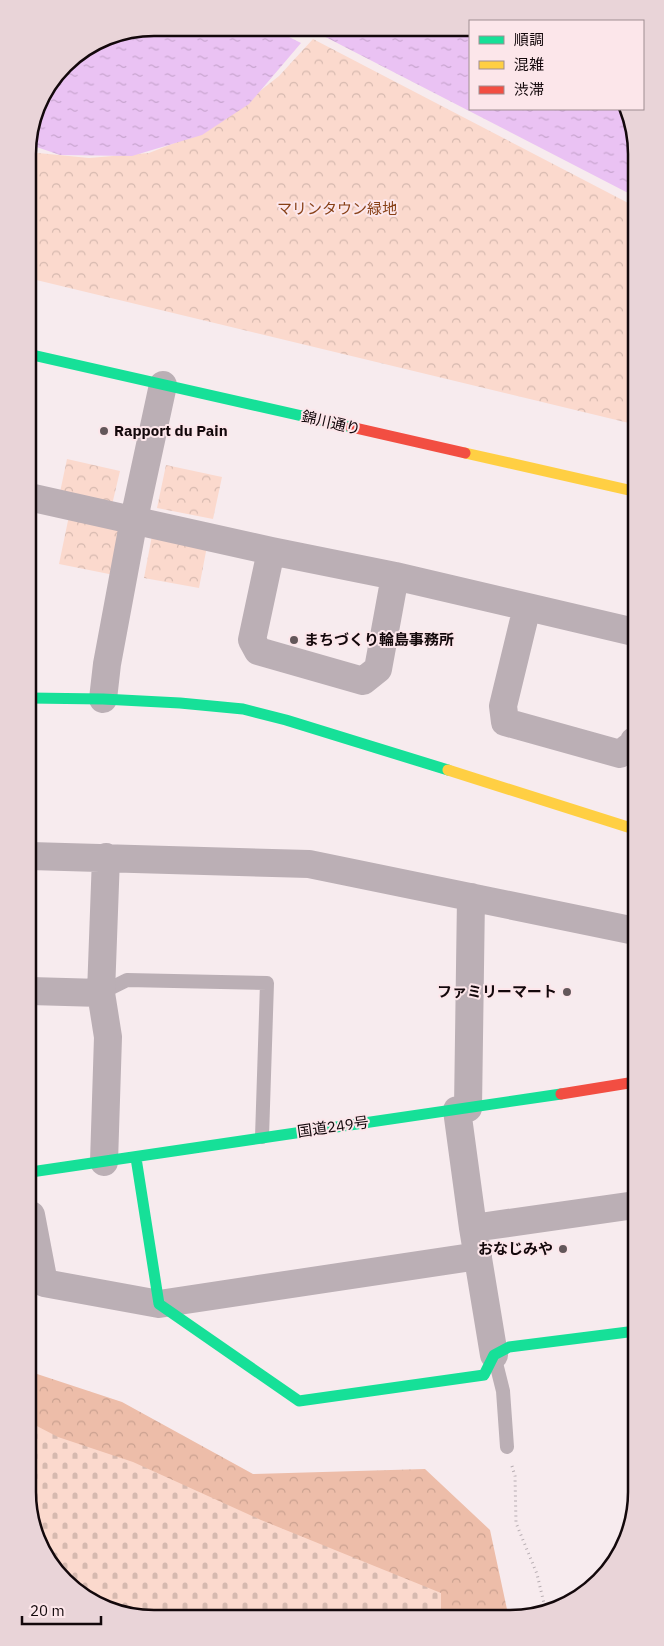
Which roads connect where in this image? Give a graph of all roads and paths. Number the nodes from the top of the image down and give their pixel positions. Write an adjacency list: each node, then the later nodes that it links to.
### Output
1 (37, 356): 2 (main road, 錦川通り)
2 (163, 385): 3 (main road, 錦川通り); 5 (street)
3 (628, 490)
4 (37, 499): 5 (street)
5 (134, 519): 6 (street); 11 (street)
6 (272, 550): 7 (street); 7 (street)
7 (395, 576): 8 (street)
8 (528, 607): 9 (street); 12 (street)
9 (628, 631)
10 (37, 698): 11 (main road)
11 (103, 699): 13 (main road)
12 (628, 749)
13 (628, 827)
14 (36, 856): 15 (street)
15 (106, 857): 16 (street); 19 (street)
16 (471, 897): 17 (street); 21 (street)
17 (627, 929)
18 (36, 991): 19 (street)
19 (101, 993): 22 (lane); 24 (street)
20 (627, 1083): 21 (main road, 国道249号)
21 (462, 1109): 22 (main road, 国道249号); 27 (street)
22 (262, 1137): 23 (main road, 国道249号)
23 (136, 1158): 24 (main road, 国道249号); 30 (main road)
24 (104, 1162): 25 (main road, 国道249号)
25 (36, 1171)
26 (627, 1206): 27 (street)
27 (473, 1228): 29 (street)
28 (36, 1242): 30 (street)
29 (478, 1256): 30 (street); 32 (street)
30 (159, 1304): 32 (main road)
31 (627, 1332): 32 (main road)
32 (494, 1355): 33 (lane)
33 (507, 1447): 34 (path)
34 (544, 1605)

